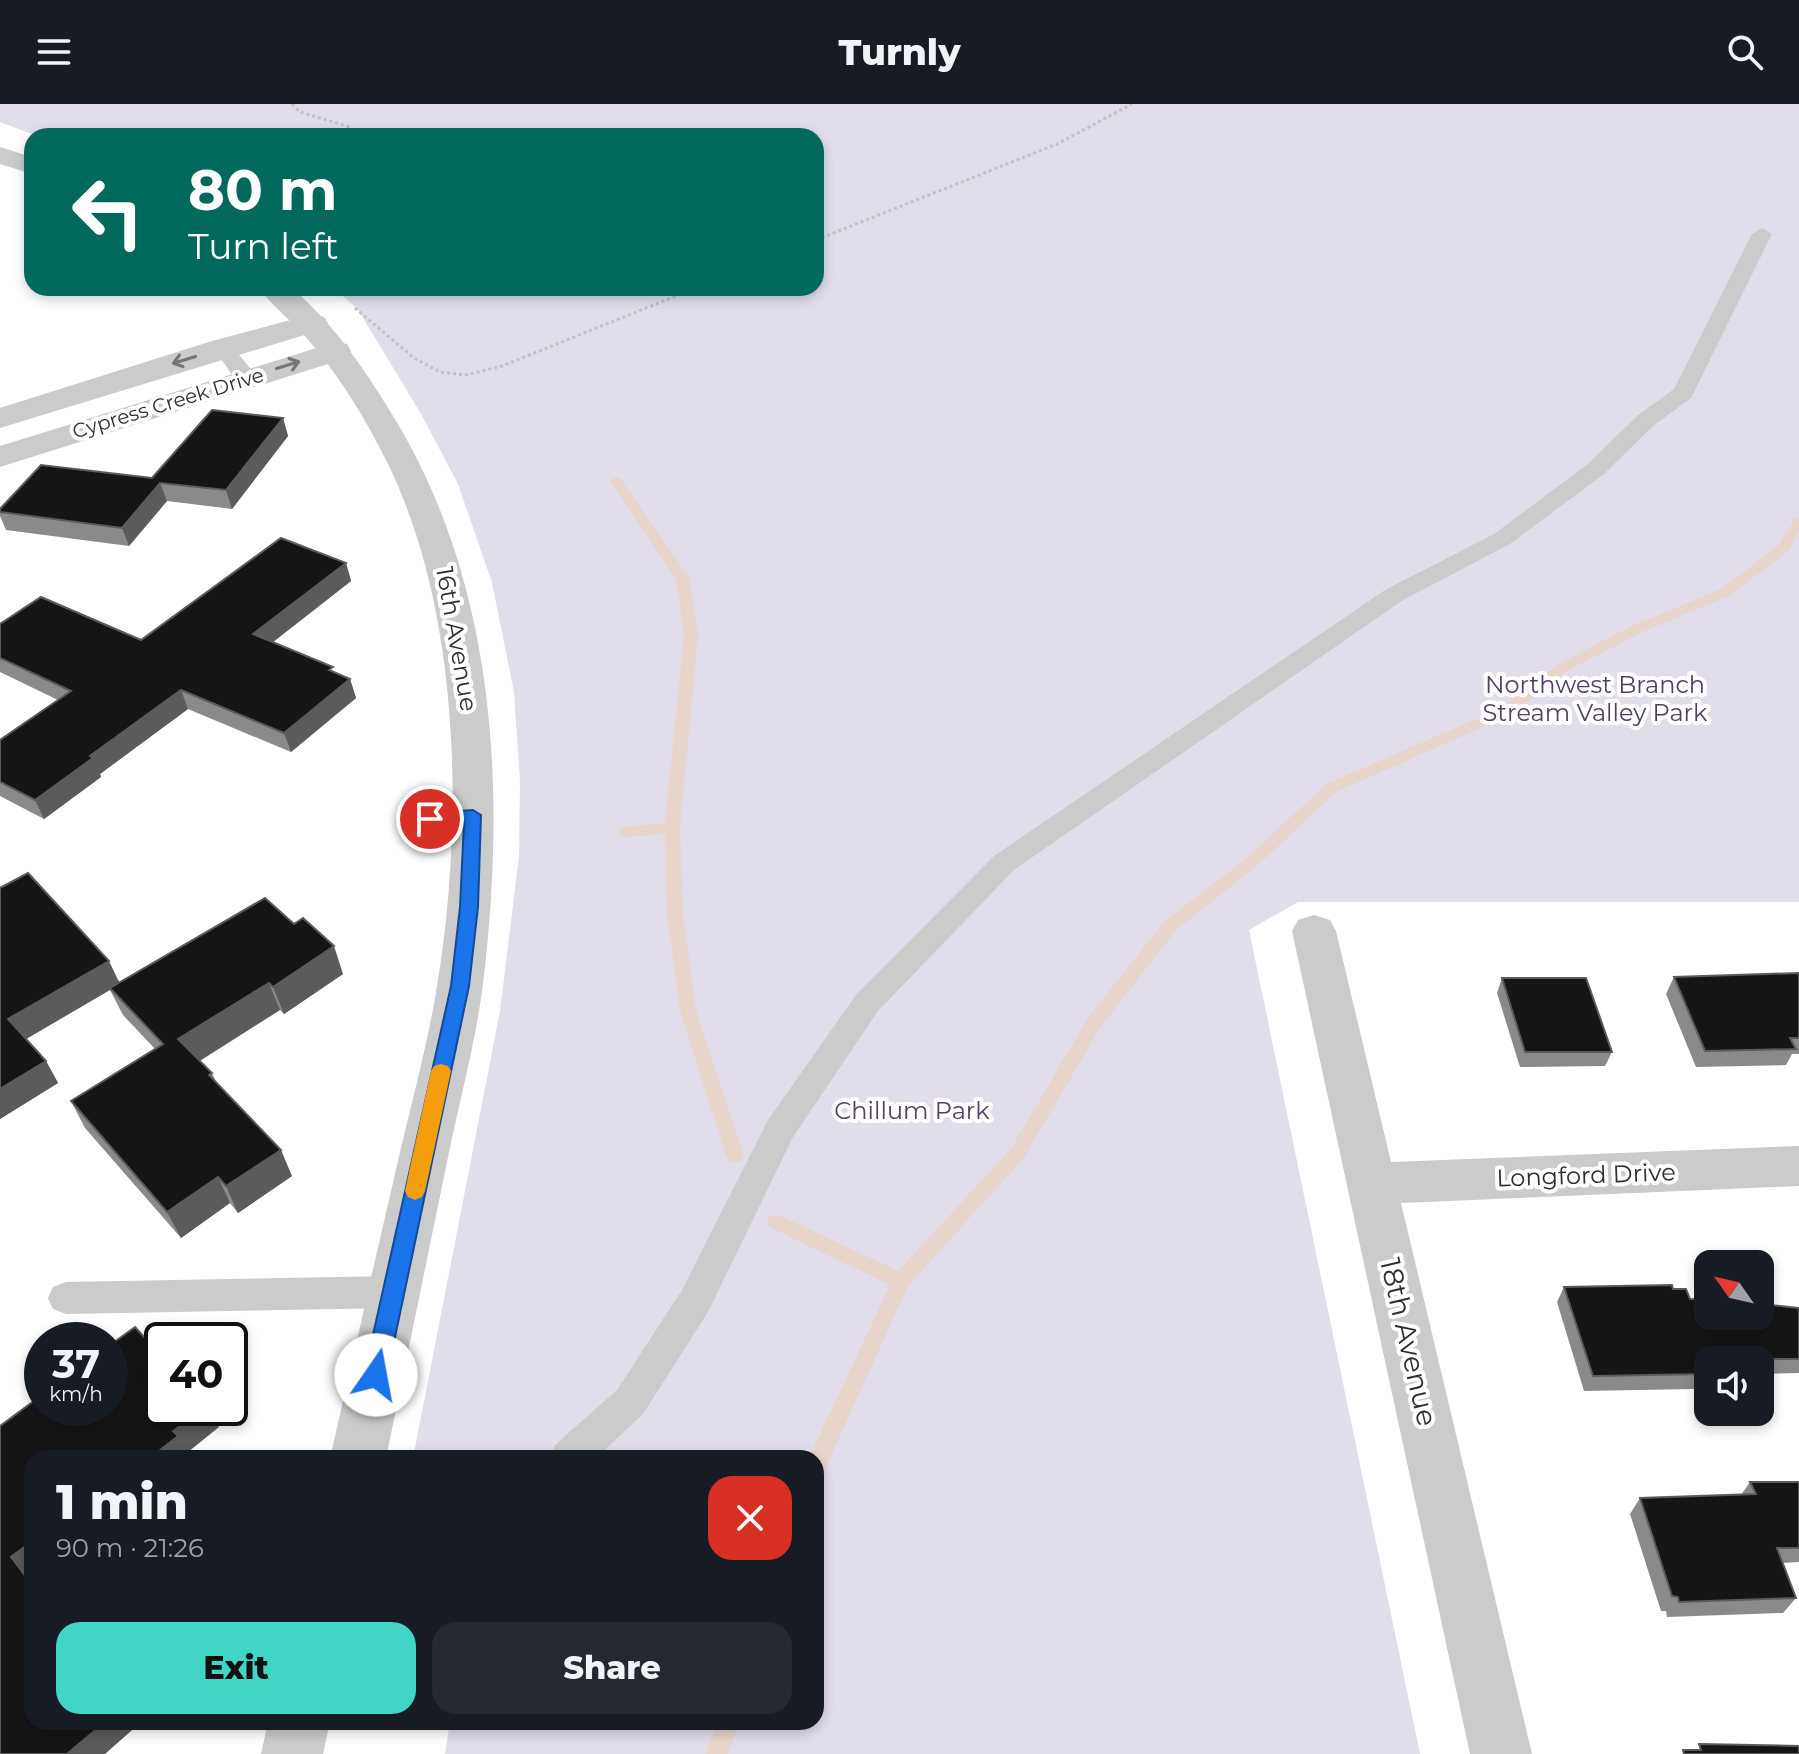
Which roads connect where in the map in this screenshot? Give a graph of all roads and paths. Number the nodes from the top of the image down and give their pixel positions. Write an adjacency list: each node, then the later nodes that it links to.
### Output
1 (292, 104): 3 (path)
2 (1132, 104): 7 (path)
3 (350, 128)
4 (0, 155): 5 (street)
5 (24, 163)
6 (1762, 234): 24 (lane)
7 (824, 237)
8 (282, 296): 11 (street, 16th Avenue)
9 (676, 296): 10 (path)
10 (352, 306)
11 (325, 337): 12 (street, Cypress Creek Drive); 13 (street, Cypress Creek Drive, one-way to 11); 16 (street, 16th Avenue)
12 (223, 348): 13 (lane); 14 (street, Cypress Creek Drive, one-way to 14)
13 (246, 378): 15 (street, Cypress Creek Drive)
14 (0, 418)
15 (0, 457)
16 (473, 815): 17 (lane); 21 (street, 16th Avenue)
17 (430, 819)
18 (1314, 931): 20 (street, 18th Avenue)
19 (1799, 1166): 20 (street, Longford Drive)
20 (1374, 1183): 27 (street, 18th Avenue)
21 (393, 1292): 22 (lane); 23 (street, 16th Avenue)
22 (66, 1298)
23 (360, 1450)
24 (578, 1450)
25 (297, 1730): 26 (street)
26 (292, 1754)
27 (1501, 1754)

